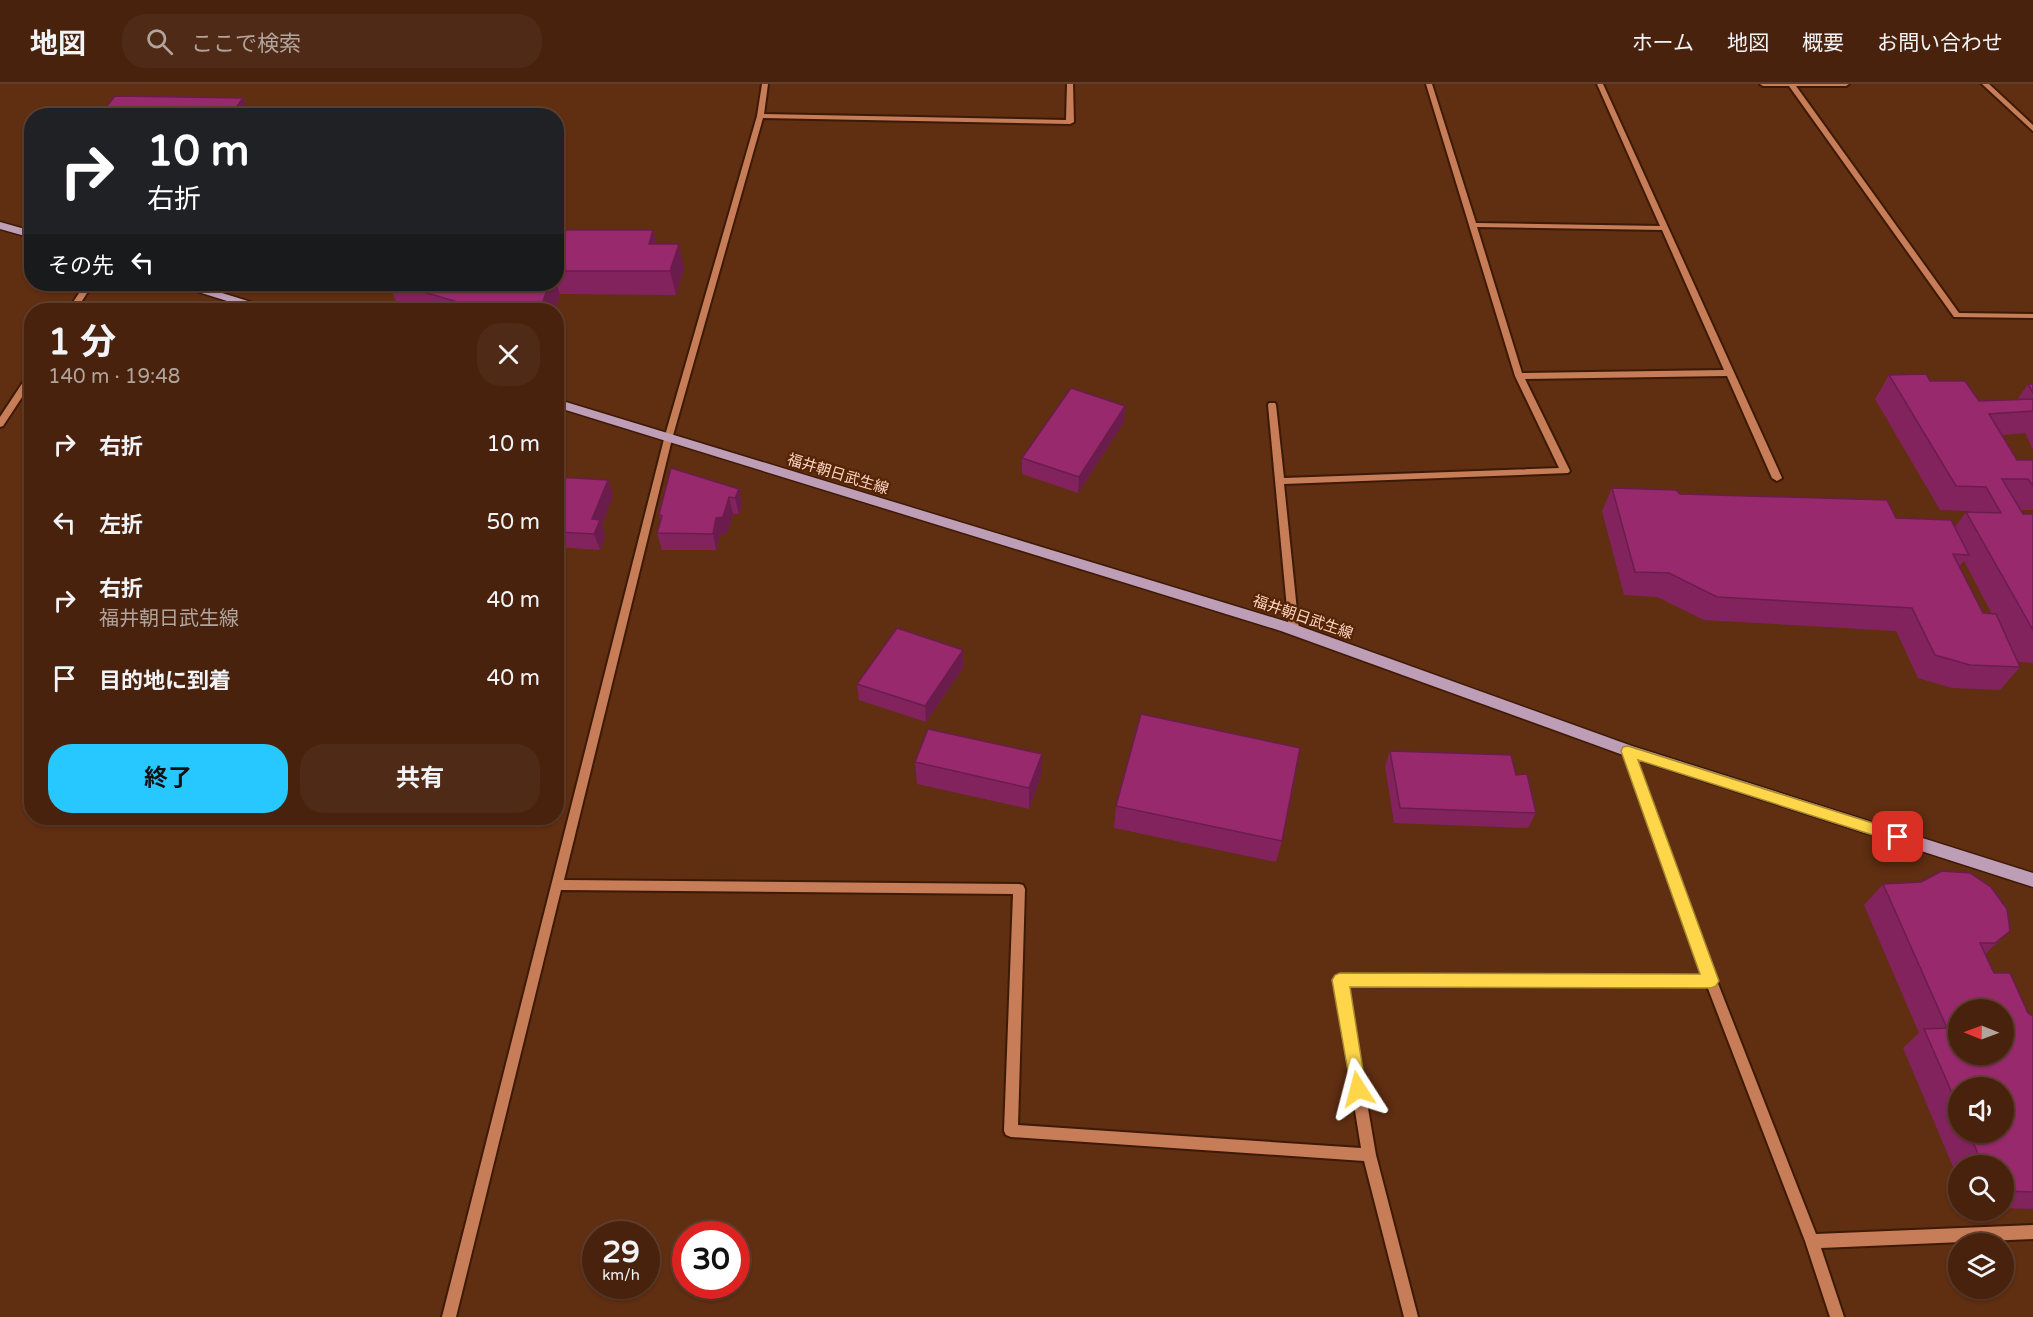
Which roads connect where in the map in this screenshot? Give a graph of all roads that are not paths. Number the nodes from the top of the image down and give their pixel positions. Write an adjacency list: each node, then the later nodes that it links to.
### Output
1 (765, 84): 9 (street)
2 (1070, 84): 9 (street)
3 (1429, 84): 12 (street)
4 (1600, 84): 13 (street)
5 (1763, 84): 8 (street)
6 (1845, 84): 8 (street)
7 (1985, 84): 10 (street)
8 (1792, 85): 17 (street)
9 (760, 116): 24 (street)
10 (2033, 129)
11 (0, 225): 14 (main road)
12 (1473, 225): 13 (street); 19 (street)
13 (1665, 228): 18 (street)
14 (24, 232)
15 (206, 291): 16 (main road)
16 (244, 303)
17 (2033, 315)
18 (1730, 373): 19 (street); 25 (street)
19 (1519, 376): 26 (street)
20 (24, 387): 23 (street)
21 (1272, 405): 26 (street)
22 (564, 406): 24 (main road, 福井朝日武生線)
23 (0, 424)
24 (668, 439): 27 (main road, 福井朝日武生線); 30 (street)
25 (1777, 478)
26 (1280, 481): 27 (street)
27 (1294, 630): 28 (main road, 福井朝日武生線)
28 (1628, 751): 29 (main road, 福井朝日武生線); 31 (street)
29 (2033, 880)
30 (558, 885): 32 (street); 35 (street)
31 (1711, 981): 32 (street); 34 (street)
32 (1369, 1155): 36 (street)
33 (2033, 1232): 34 (street)
34 (1812, 1241): 37 (street)
35 (449, 1317)
36 (1411, 1317)
37 (1837, 1317)

